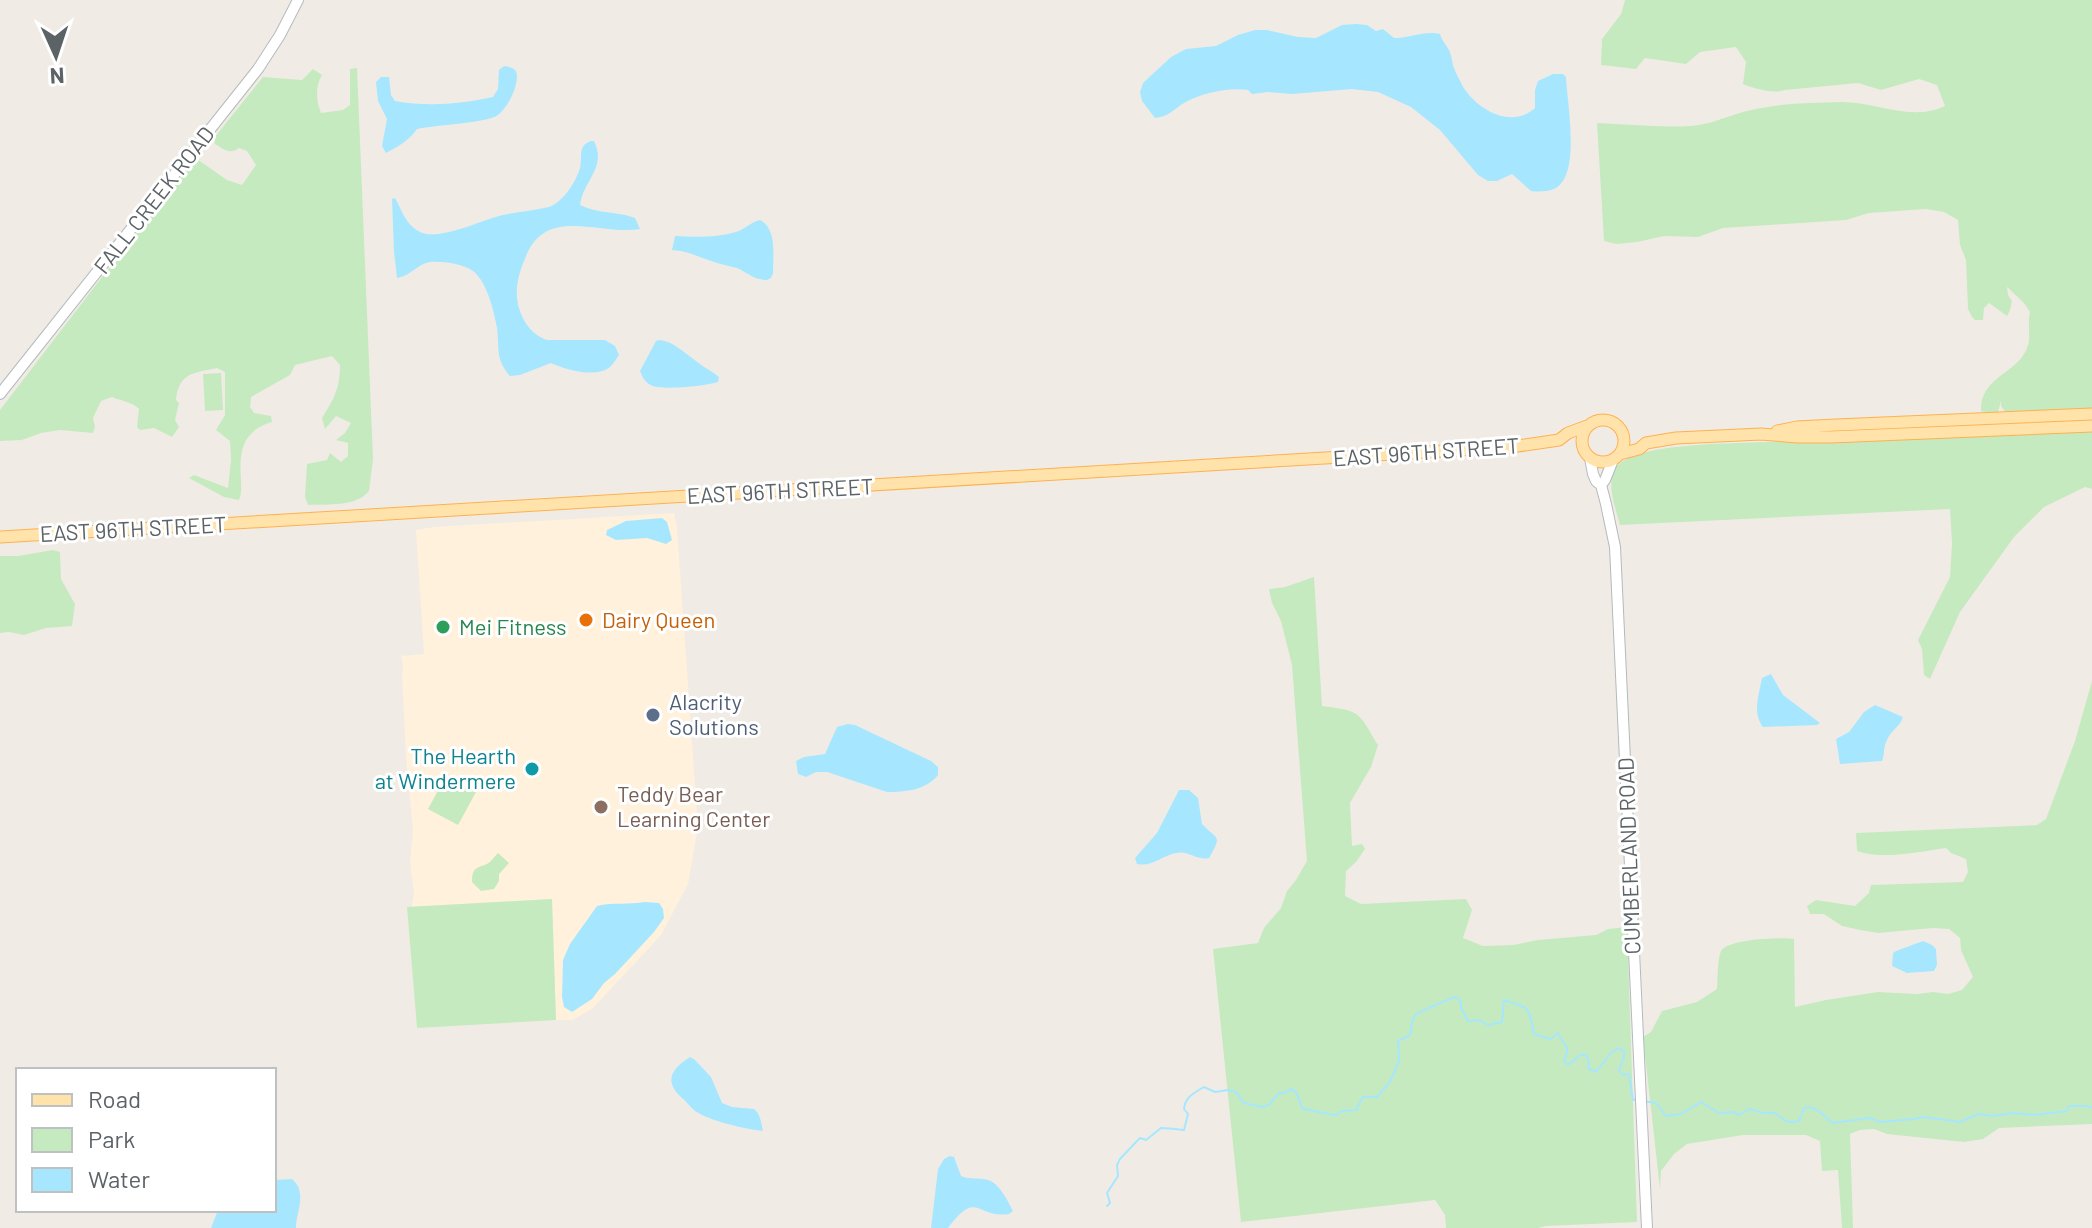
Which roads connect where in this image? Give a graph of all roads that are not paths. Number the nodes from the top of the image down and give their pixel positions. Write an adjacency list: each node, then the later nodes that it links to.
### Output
1 (298, 0): 2 (main road, FALL CREEK ROAD)
2 (0, 394)
3 (2092, 414): 7 (main road)
4 (1587, 426): 6 (main road); 8 (main road, EAST 96TH STREET); 10 (main road)
5 (2092, 426): 7 (main road)
6 (1622, 432): 9 (main road); 11 (main road)
7 (1761, 434): 9 (main road)
8 (1559, 440): 10 (main road); 13 (main road, EAST 96TH STREET)
9 (1646, 443): 11 (main road)
10 (1587, 455): 11 (main road); 12 (main road, CUMBERLAND ROAD)
11 (1617, 457): 12 (main road)
12 (1601, 485): 14 (main road, CUMBERLAND ROAD)
13 (0, 537)
14 (1647, 1228)

